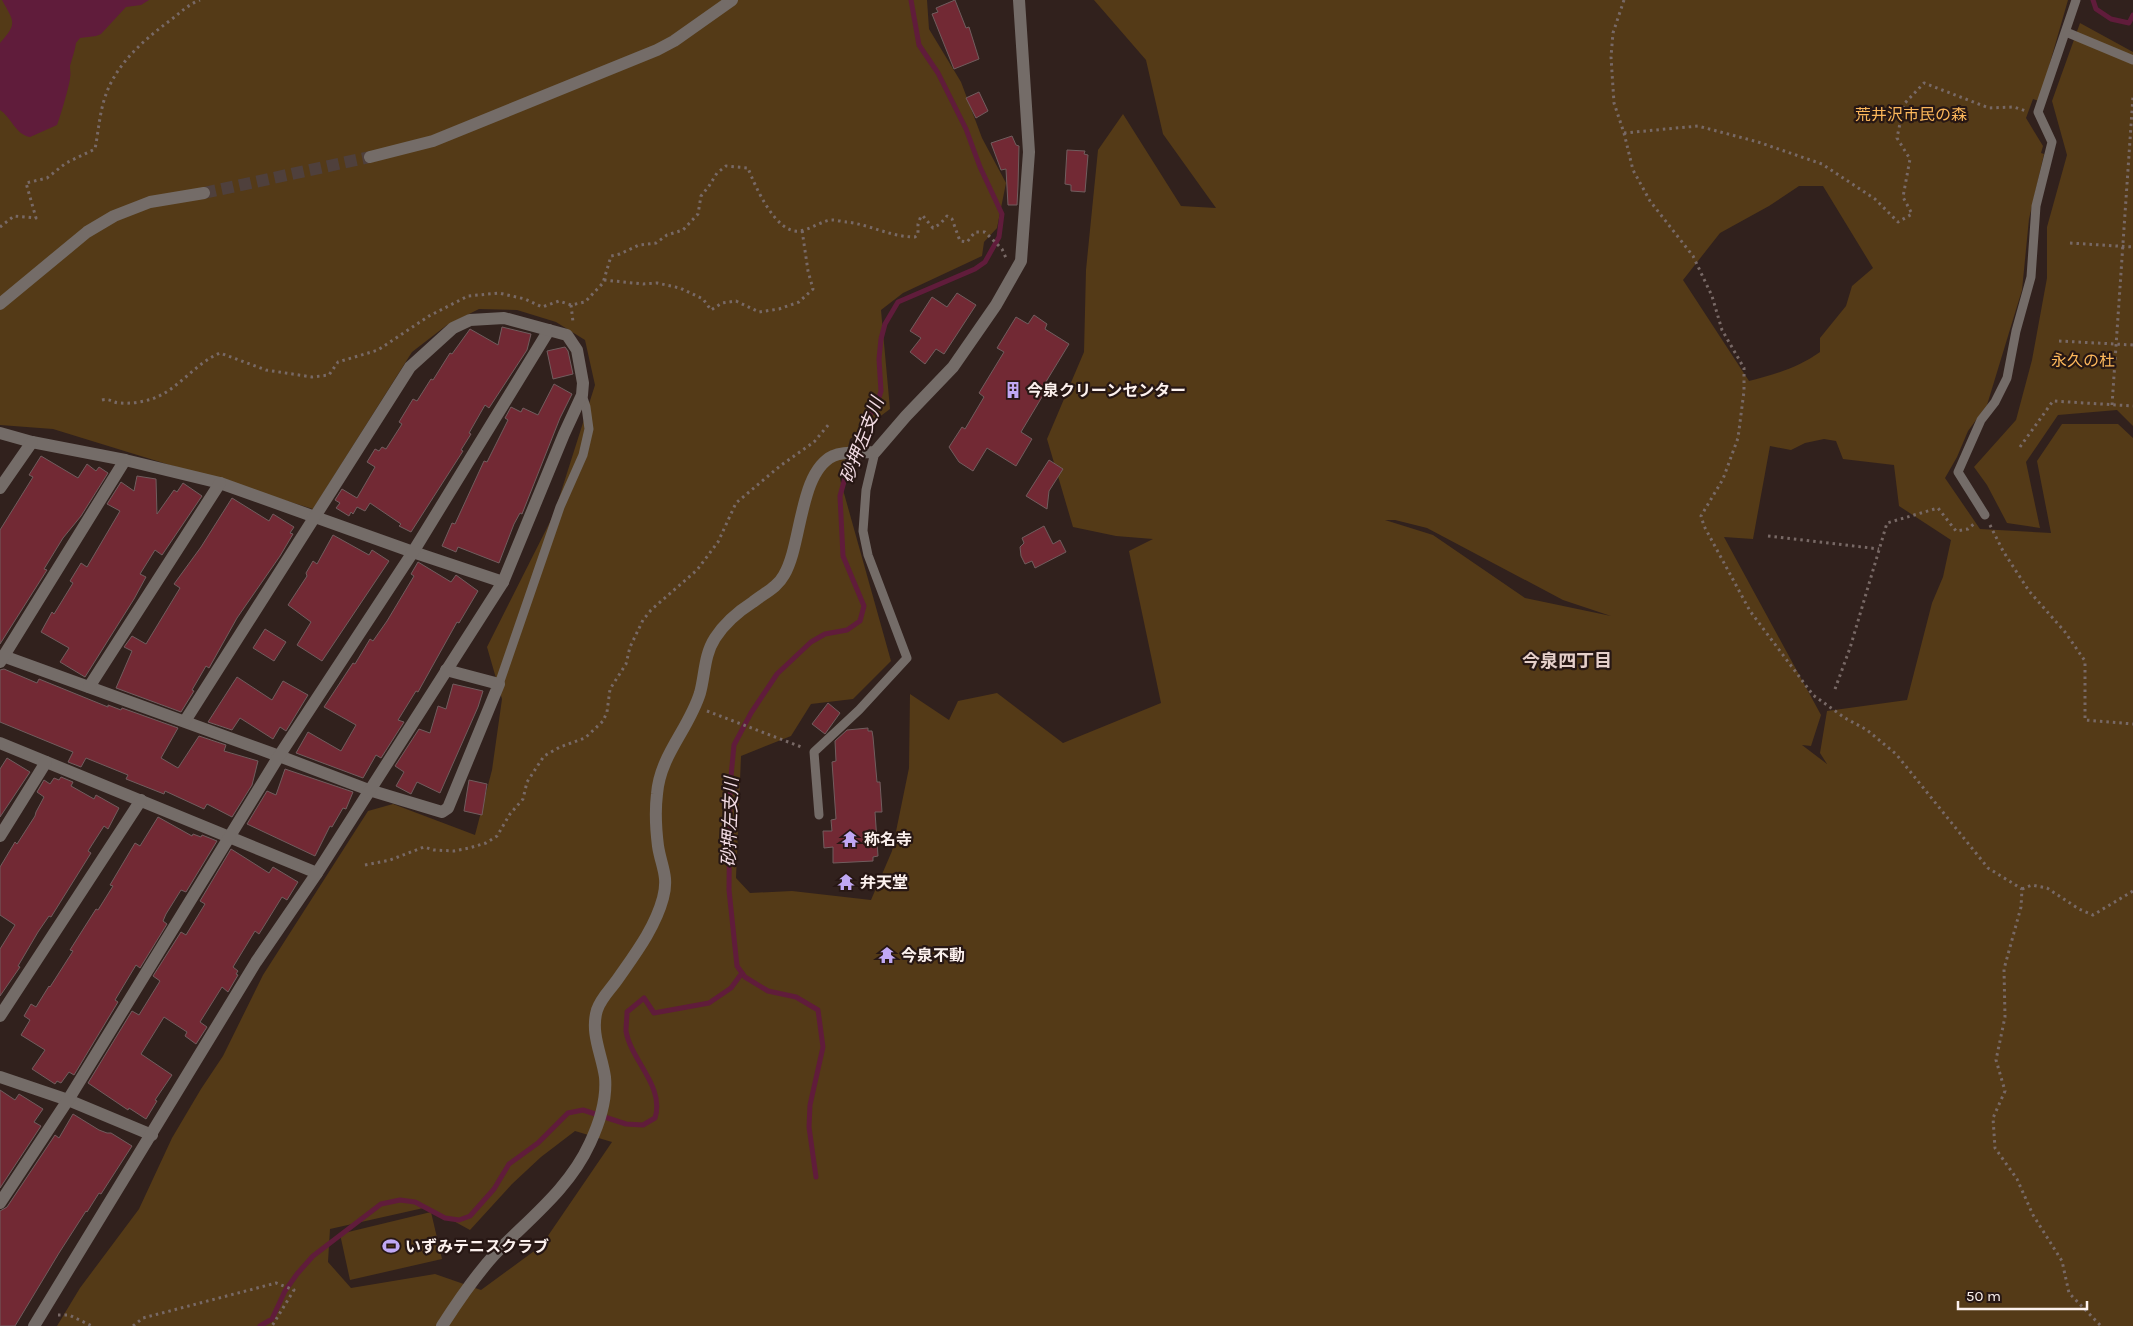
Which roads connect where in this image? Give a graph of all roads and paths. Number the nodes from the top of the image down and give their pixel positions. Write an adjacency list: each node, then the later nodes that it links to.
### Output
1 (200, 0): 13 (path)
2 (732, 0): 11 (street)
3 (1019, 0): 18 (street)
4 (1624, 0): 10 (path)
5 (2076, 0): 6 (lane)
6 (2066, 32): 7 (lane); 9 (lane)
7 (2133, 60)
8 (2133, 96): 16 (path)
9 (2038, 112): 10 (path); 37 (lane)
10 (1624, 133): 62 (path)
11 (370, 157)
12 (204, 193): 20 (street)
13 (0, 227)
14 (802, 230): 18 (path); 19 (path); 19 (path)
15 (2070, 243): 16 (path)
16 (2122, 246): 17 (path); 23 (path)
17 (2133, 247)
18 (1012, 276): 33 (street)
19 (604, 280): 26 (path)
20 (0, 304)
21 (549, 330): 25 (street); 38 (street); 41 (street)
22 (2059, 341): 23 (path)
23 (2116, 344): 24 (path); 27 (path)
24 (2133, 345)
25 (582, 395): 42 (street); 45 (lane)
26 (102, 400)
27 (2112, 405): 28 (path); 32 (path)
28 (2133, 406)
29 (829, 424): 60 (path)
30 (0, 433): 31 (street)
31 (32, 442): 34 (street); 36 (street)
32 (2020, 447)
33 (875, 452): 48 (street); 52 (lane)
34 (124, 460): 35 (street); 43 (street)
35 (220, 483): 38 (street); 46 (street)
36 (0, 488)
37 (1985, 515): 40 (path); 50 (path)
38 (315, 516): 41 (street); 49 (street)
39 (1768, 536): 40 (path)
40 (1879, 549): 47 (path)
41 (413, 552): 42 (street); 53 (street)
42 (503, 582): 44 (street)
43 (2, 659): 46 (street)
44 (446, 670): 45 (street); 55 (street)
45 (499, 684): 55 (street)
46 (89, 687): 49 (street)
47 (1835, 690)
48 (695, 706): 52 (path); 74 (street)
49 (185, 721): 53 (street)
50 (2133, 724)
51 (0, 743): 54 (street)
52 (814, 752): 57 (lane)
53 (279, 756): 55 (street); 59 (street)
54 (46, 762): 56 (street); 58 (street)
55 (369, 790): 61 (street)
56 (141, 800): 59 (street); 64 (street)
57 (819, 815)
58 (0, 836)
59 (228, 837): 61 (street); 66 (street)
60 (365, 865)
61 (317, 873): 67 (street)
62 (2022, 889): 63 (path); 75 (path)
63 (2133, 890)
64 (0, 1016)
65 (0, 1077): 66 (street)
66 (68, 1100): 67 (street); 68 (street)
67 (152, 1135): 70 (street)
68 (0, 1203)
69 (69, 1315): 71 (path)
70 (34, 1326)
71 (92, 1326)
72 (132, 1326): 73 (path)
73 (272, 1326)
74 (442, 1326)
75 (2101, 1326)

